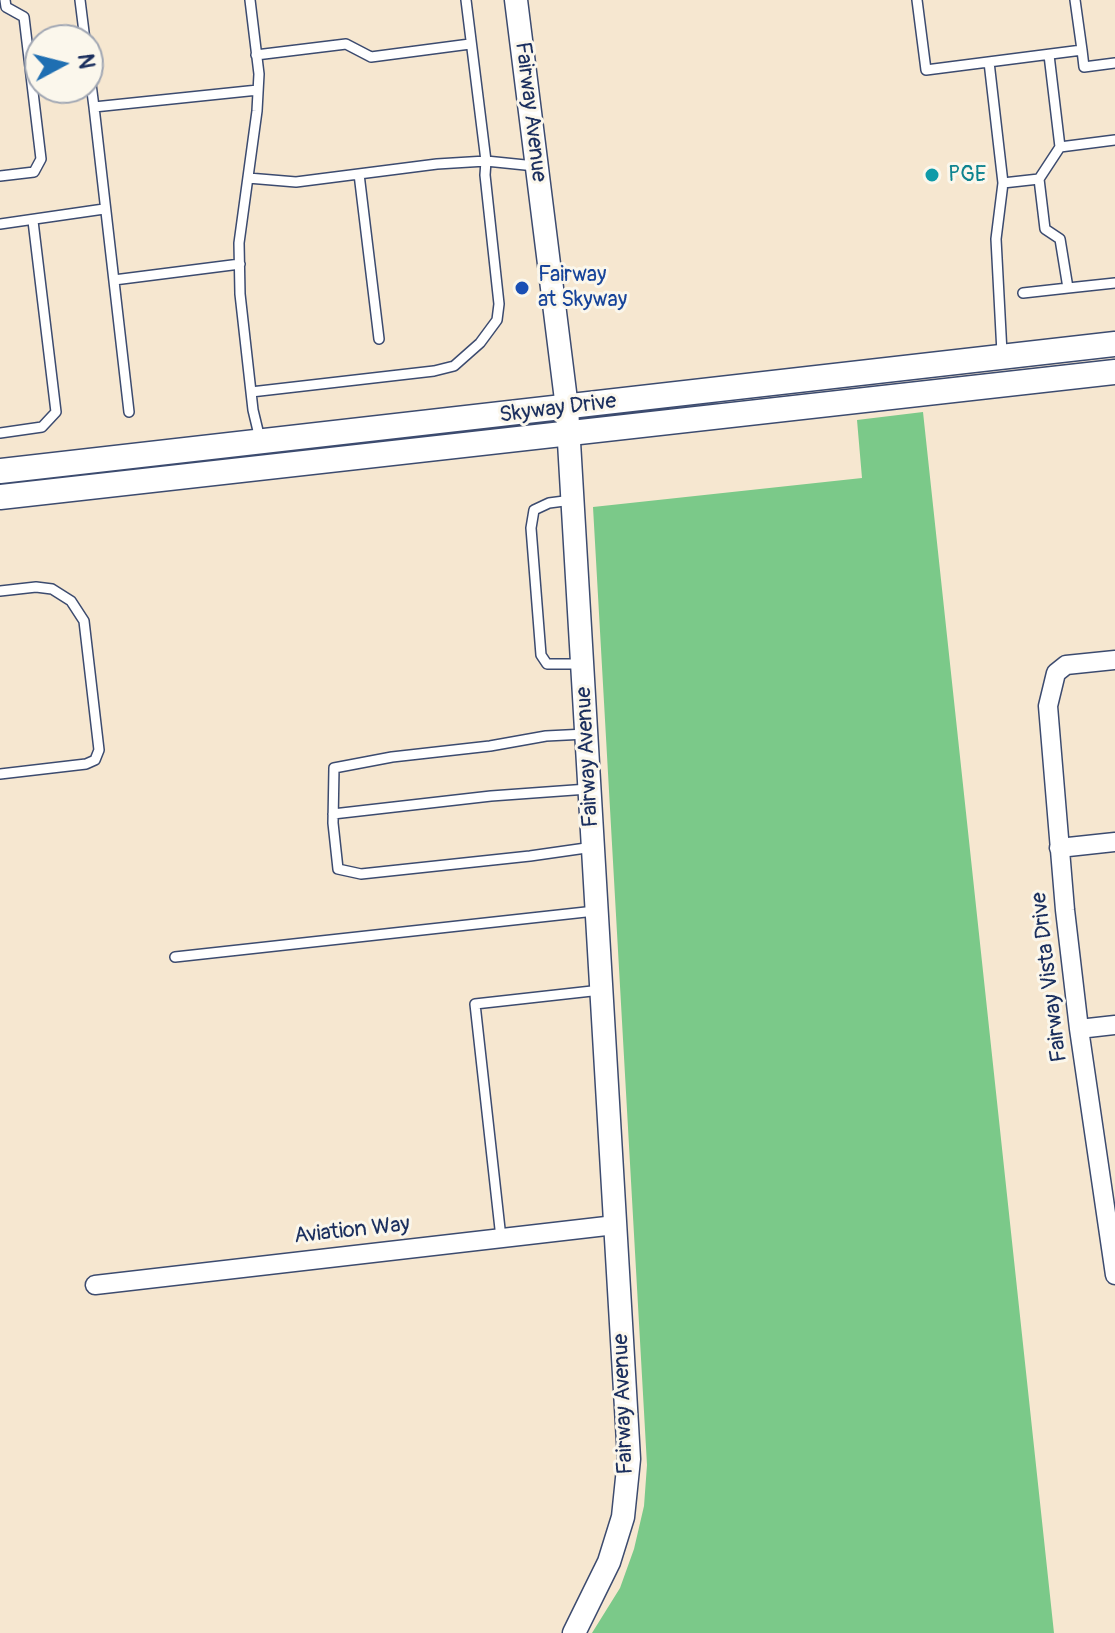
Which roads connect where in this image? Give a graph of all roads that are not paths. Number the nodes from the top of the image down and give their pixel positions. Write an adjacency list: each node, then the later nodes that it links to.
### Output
1 (5, 0): 23 (lane)
2 (80, 0): 8 (lane)
3 (250, 0): 11 (lane)
4 (466, 0): 9 (lane)
5 (516, 0): 21 (street, Fairway Avenue)
6 (917, 0): 13 (lane)
7 (1075, 0): 10 (lane)
8 (83, 24)
9 (470, 44): 11 (lane); 20 (lane)
10 (1082, 50): 12 (lane); 14 (lane)
11 (256, 55): 15 (lane)
12 (1049, 55): 13 (lane); 19 (lane)
13 (989, 62): 26 (lane)
14 (1115, 63)
15 (258, 90): 17 (lane); 24 (lane)
16 (94, 104): 17 (lane)
17 (94, 107): 27 (lane)
18 (1115, 140): 19 (lane)
19 (1060, 147): 25 (lane)
20 (486, 161): 21 (lane); 22 (lane); 39 (lane)
21 (537, 167): 40 (street, Fairway Avenue)
22 (359, 174): 24 (lane); 35 (lane)
23 (0, 176)
24 (248, 178): 30 (lane)
25 (1039, 179): 26 (lane); 33 (lane)
26 (1003, 183): 37 (lane)
27 (104, 209): 28 (lane); 31 (lane)
28 (33, 221): 29 (lane); 42 (lane)
29 (0, 224)
30 (240, 264): 31 (lane); 39 (lane)
31 (114, 280): 41 (lane)
32 (1115, 283): 33 (lane)
33 (1068, 288): 34 (lane)
34 (1023, 293)
35 (379, 339)
36 (1115, 344): 37 (main road, Skyway Drive)
37 (1003, 356): 40 (main road, Skyway Drive)
38 (1115, 372): 43 (main road, Skyway Drive)
39 (251, 392): 44 (lane)
40 (567, 408): 43 (street, Fairway Avenue); 44 (main road, Skyway Drive)
41 (129, 412)
42 (0, 433)
43 (568, 433): 46 (main road, Skyway Drive); 47 (street, Fairway Avenue)
44 (260, 442): 45 (main road, Skyway Drive)
45 (0, 471)
46 (0, 497)
47 (572, 500): 50 (street, Fairway Avenue); 50 (lane)
48 (0, 591): 52 (lane)
49 (1115, 660): 57 (street, Fairway Vista Drive)
50 (582, 664): 51 (street, Fairway Avenue)
51 (586, 734): 53 (street, Fairway Avenue); 54 (lane)
52 (0, 774)
53 (589, 789): 54 (lane); 56 (street, Fairway Avenue)
54 (333, 814): 56 (lane)
55 (1115, 842): 57 (street)
56 (593, 847): 58 (street, Fairway Avenue)
57 (1059, 848): 62 (street, Fairway Vista Drive)
58 (597, 911): 59 (lane); 60 (street, Fairway Avenue)
59 (175, 957)
60 (601, 990): 64 (street, Fairway Avenue); 65 (lane)
61 (1115, 1025): 62 (street)
62 (1079, 1029): 63 (street, Fairway Vista Drive)
63 (1110, 1208): 66 (street, Fairway Vista Drive)
64 (615, 1225): 65 (street, Aviation Way); 68 (street, Fairway Avenue)
65 (501, 1238): 67 (street, Aviation Way)
66 (1115, 1275)
67 (95, 1285)
68 (574, 1633)

